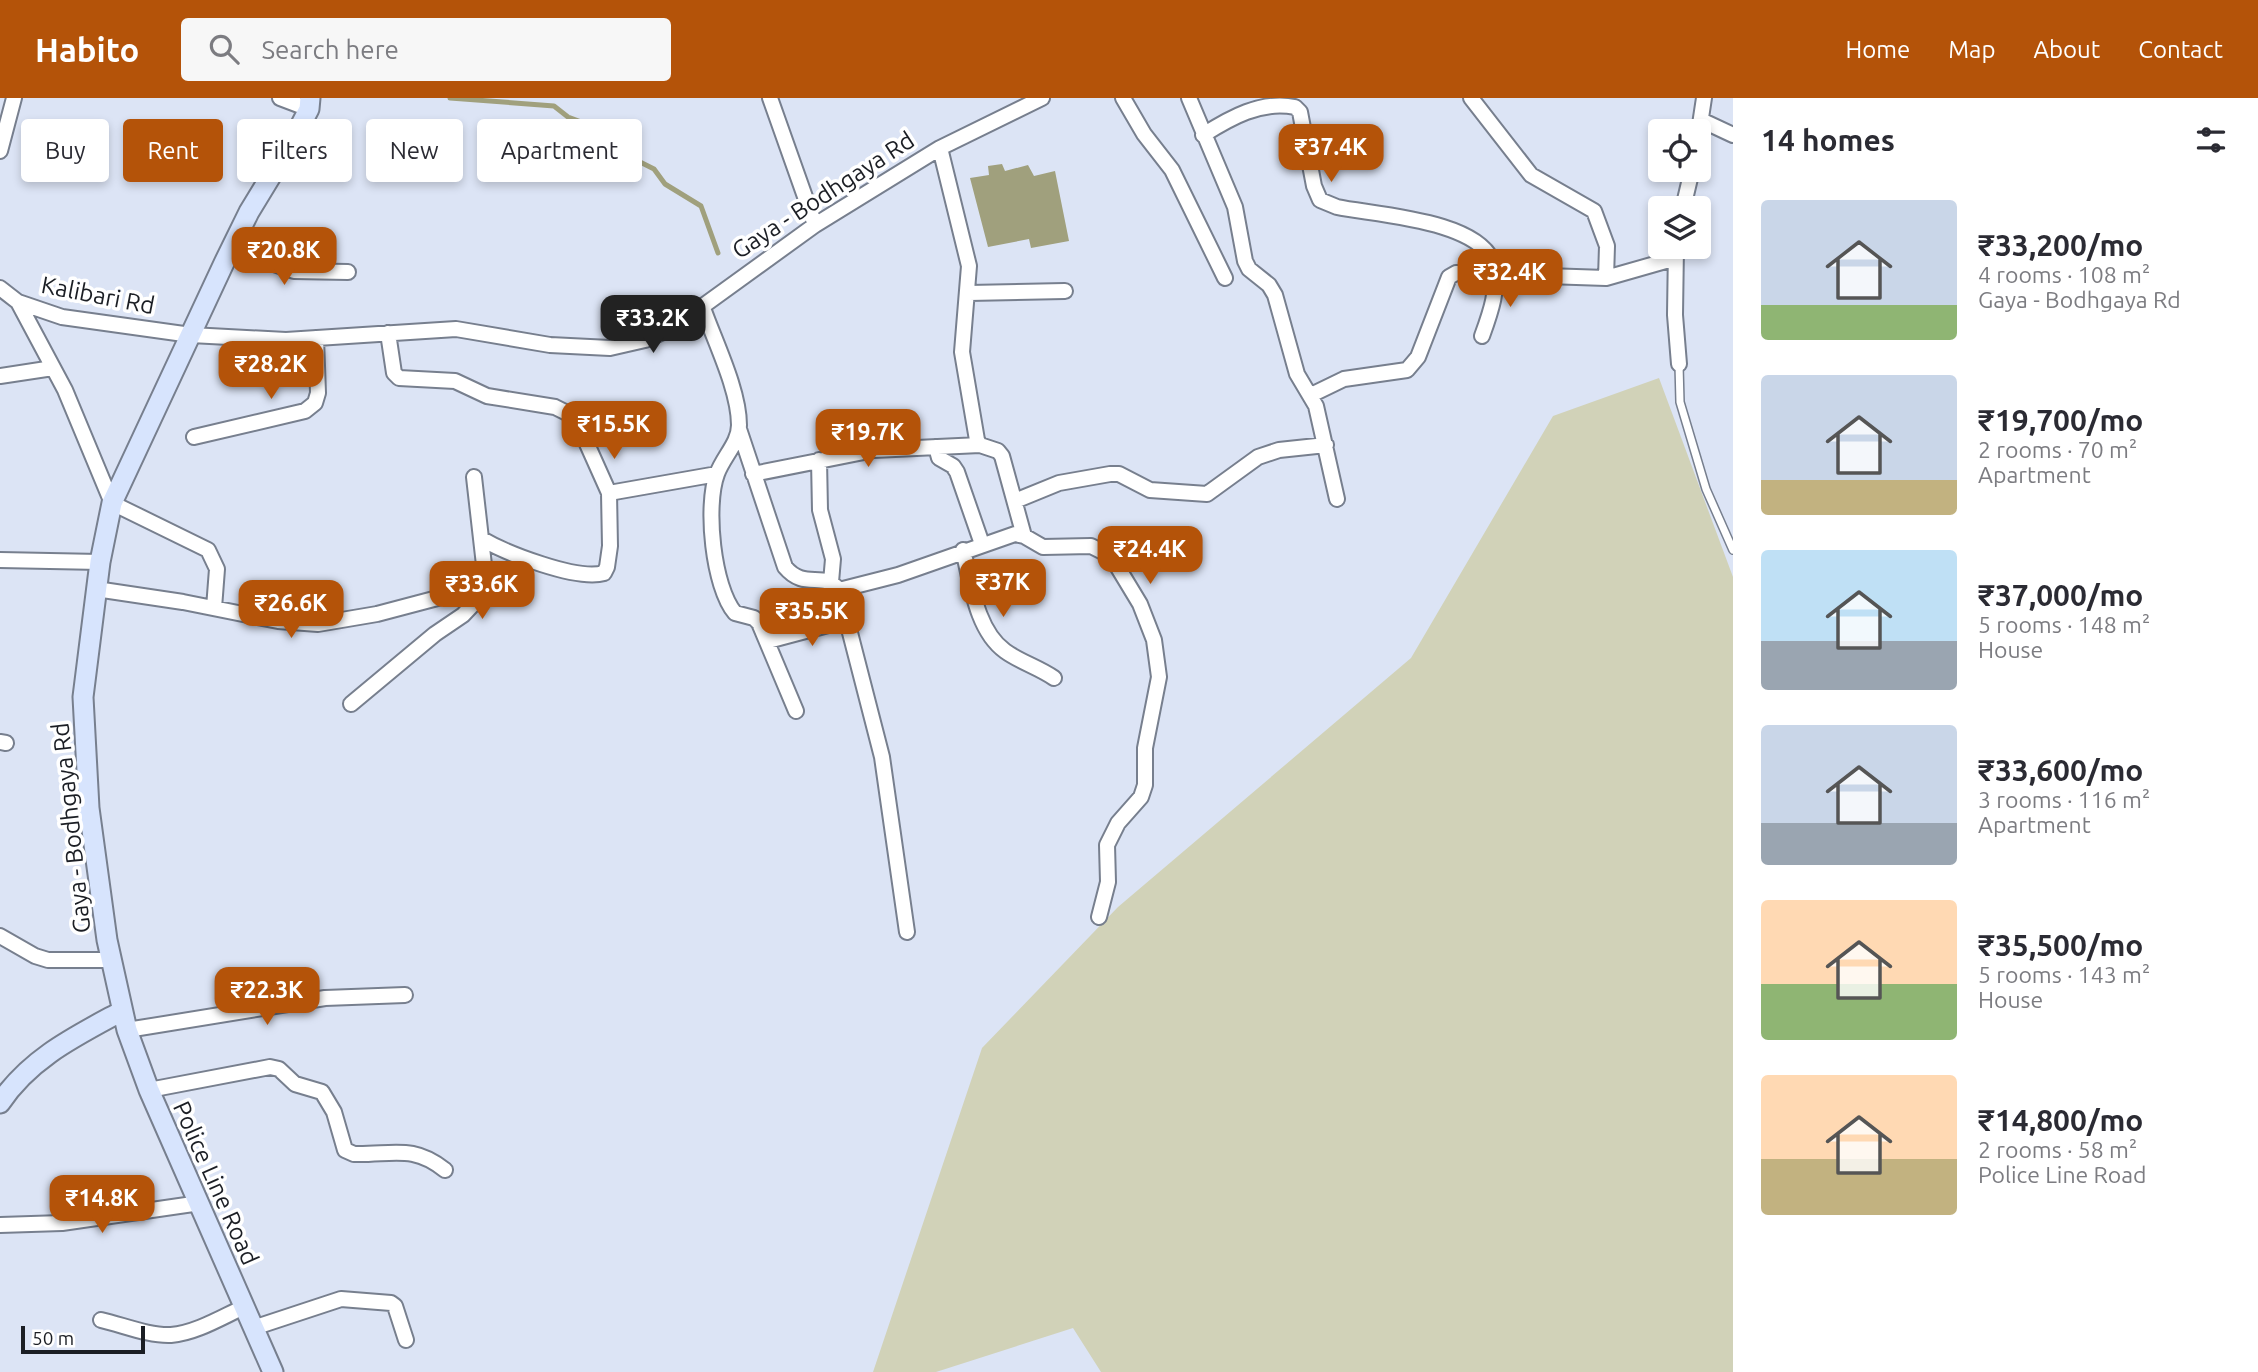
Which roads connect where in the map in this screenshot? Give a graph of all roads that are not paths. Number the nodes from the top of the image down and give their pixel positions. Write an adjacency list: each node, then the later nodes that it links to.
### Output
1 (14, 98): 15 (street)
2 (280, 98): 9 (street)
3 (770, 98): 16 (street)
4 (1042, 98): 14 (street, Gaya - Bodhgaya Rd)
5 (1123, 98): 22 (street)
6 (1189, 98): 12 (street)
7 (1471, 98): 23 (street)
8 (1704, 98): 10 (street)
9 (309, 103): 17 (street)
10 (1701, 119)
11 (1711, 129): 13 (street)
12 (1203, 135): 21 (street); 36 (street)
13 (1733, 135)
14 (940, 148): 16 (street, Gaya - Bodhgaya Rd); 26 (street)
15 (0, 151)
16 (815, 225): 28 (street, Gaya - Bodhgaya Rd)
17 (231, 249): 20 (street); 30 (street)
18 (1657, 259): 23 (street)
19 (1676, 259): 33 (street)
20 (348, 272)
21 (1495, 275): 23 (street); 31 (street); 36 (street)
22 (1224, 278)
23 (1606, 278)
24 (0, 288): 27 (street, Kalibari Rd)
25 (1065, 291): 26 (street)
26 (969, 293): 39 (street)
27 (18, 302): 30 (street, Kalibari Rd); 34 (street)
28 (703, 308): 29 (street, Gaya - Bodhgaya Rd); 37 (street)
29 (388, 333): 32 (street, Gaya - Bodhgaya Rd); 46 (street)
30 (191, 335): 32 (street, Gaya - Bodhgaya Rd); 49 (street, Gaya - Bodhgaya Rd)
31 (1482, 337)
32 (316, 338): 38 (street)
33 (1679, 364): 54 (lane)
34 (54, 368): 35 (street); 49 (street)
35 (0, 376)
36 (1311, 395): 40 (street)
37 (739, 429): 43 (street); 44 (street)
38 (194, 437)
39 (980, 445): 41 (street); 48 (street)
40 (1326, 445): 47 (street); 48 (street)
41 (936, 447): 42 (street); 52 (street)
42 (819, 460): 44 (street); 58 (street)
43 (716, 474): 46 (street); 62 (street)
44 (753, 474): 58 (street)
45 (474, 477): 51 (street)
46 (608, 493): 51 (street)
47 (1337, 499)
48 (1015, 501): 50 (street)
49 (112, 503): 56 (street, Gaya - Bodhgaya Rd); 60 (street)
50 (1024, 536): 52 (street); 66 (street)
51 (482, 538): 57 (street)
52 (982, 544): 53 (street)
53 (963, 550): 58 (street); 63 (street)
54 (1733, 550)
55 (0, 560): 56 (street)
56 (100, 562): 59 (street, Gaya - Bodhgaya Rd)
57 (482, 586): 60 (street); 64 (street)
58 (835, 586): 61 (street)
59 (96, 589): 60 (street); 69 (street, Gaya - Bodhgaya Rd)
60 (214, 608)
61 (846, 620): 62 (street); 67 (street)
62 (768, 641): 65 (street)
63 (1054, 678)
64 (351, 704)
65 (796, 711)
66 (1100, 918)
67 (907, 932)
68 (0, 936): 69 (street)
69 (111, 960): 71 (street, Gaya - Bodhgaya Rd)
70 (405, 995): 72 (street)
71 (122, 1011): 72 (street, Police Line Road); 74 (street)
72 (127, 1030): 73 (street, Police Line Road)
73 (149, 1090): 75 (street); 76 (street, Police Line Road)
74 (0, 1103)
75 (445, 1170)
76 (200, 1203): 77 (street); 78 (street, Police Line Road)
77 (0, 1225)
78 (244, 1307): 79 (street); 80 (street, Police Line Road)
79 (101, 1320)
80 (253, 1328): 81 (street); 82 (street, Police Line Road)
81 (406, 1340)
82 (271, 1371)

